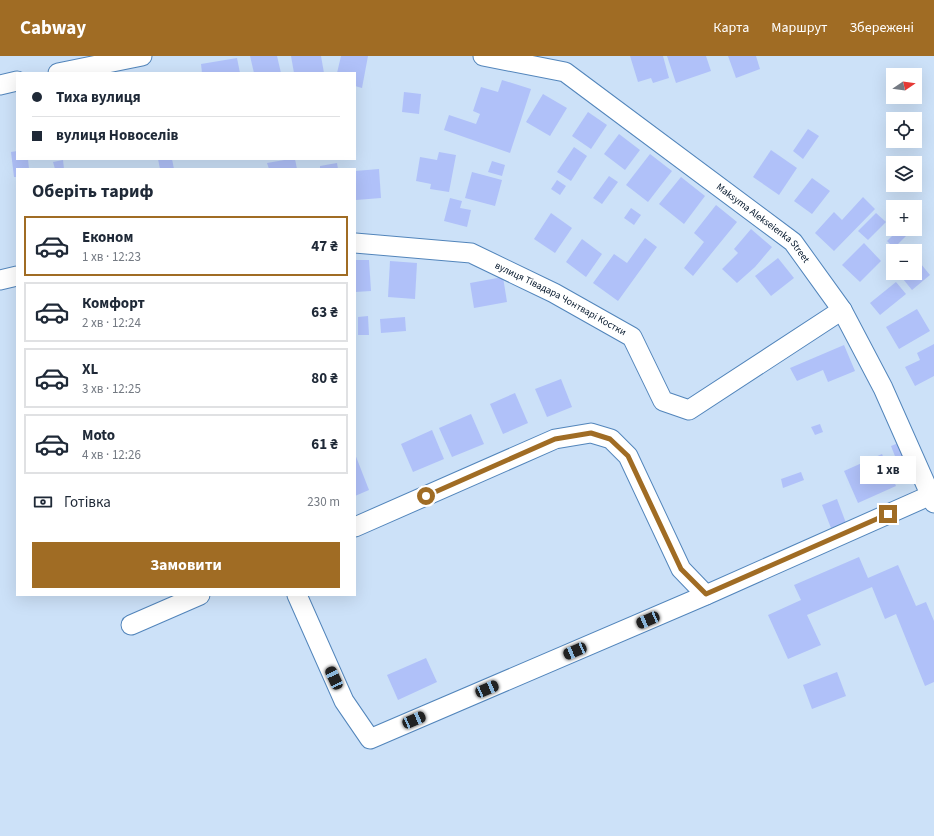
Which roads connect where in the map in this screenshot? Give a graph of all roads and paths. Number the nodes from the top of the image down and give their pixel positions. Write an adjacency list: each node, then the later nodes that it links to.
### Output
1 (142, 56): 3 (street)
2 (483, 56): 9 (street, Maksyma Alekseienka Street)
3 (63, 72)
4 (16, 82): 5 (street)
5 (0, 85)
6 (356, 243): 9 (street, вулиця Тівадара Чонтварі Костки)
7 (16, 276): 8 (street)
8 (0, 280)
9 (842, 310): 10 (street, Maksyma Alekseienka Street)
10 (932, 500): 12 (street)
11 (356, 527): 12 (street)
12 (706, 594): 14 (street)
13 (198, 596): 15 (street)
14 (297, 596)
15 (131, 625)

